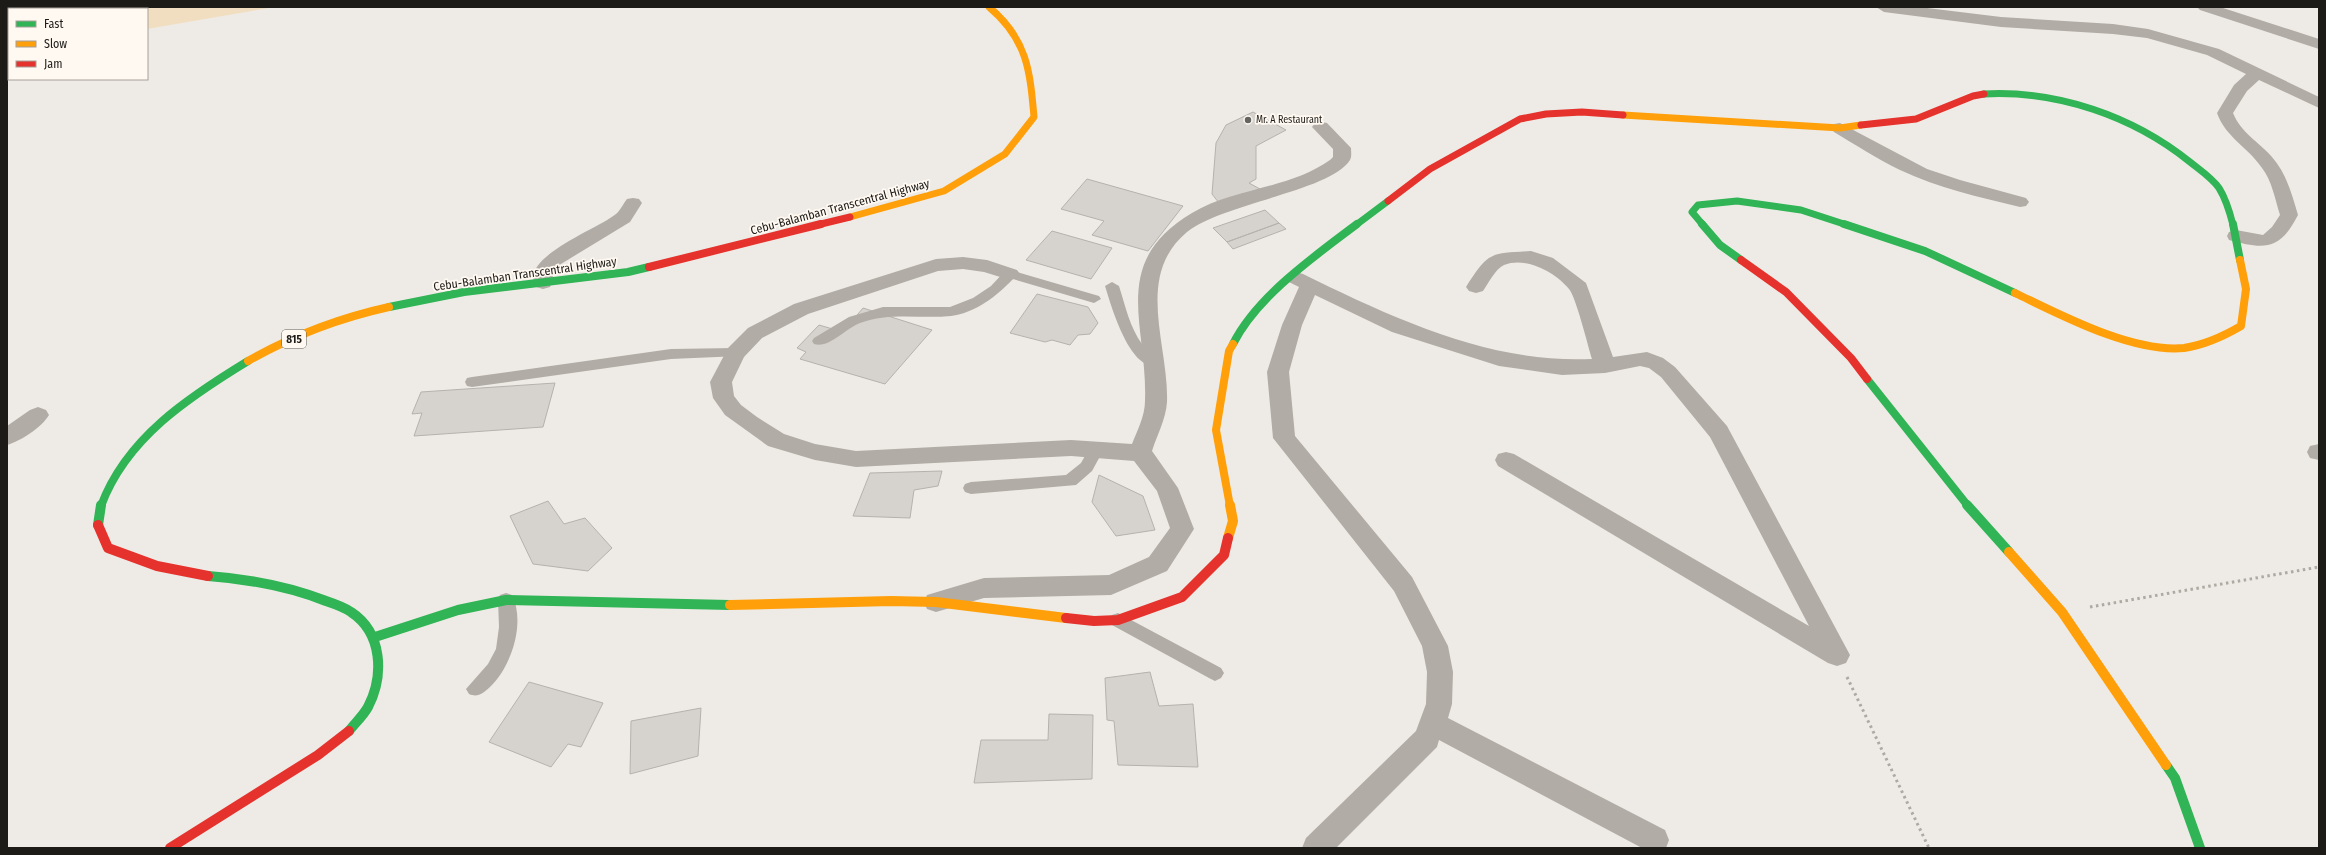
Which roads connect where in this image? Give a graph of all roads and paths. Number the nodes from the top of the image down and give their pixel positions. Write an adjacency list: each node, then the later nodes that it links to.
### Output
1 (989, 7): 14 (street, Cebu-Balamban Transcentral Highway / 815)
2 (1884, 7): 5 (street)
3 (2205, 7): 4 (street)
4 (2319, 44)
5 (2258, 73): 6 (street); 11 (street)
6 (2319, 103)
7 (1321, 127): 20 (street)
8 (1840, 128): 9 (street); 11 (street); 13 (street)
9 (2020, 202)
10 (633, 203): 14 (street)
11 (2236, 236): 32 (street)
12 (1010, 274): 17 (lane); 18 (lane); 19 (street)
13 (1300, 280): 21 (street); 33 (street); 38 (street)
14 (543, 283): 34 (street, Cebu-Balamban Transcentral Highway / 815)
15 (1112, 286): 20 (lane)
16 (1476, 288): 21 (street)
17 (1094, 299)
18 (819, 341)
19 (735, 353): 22 (lane); 25 (street)
20 (1153, 362): 26 (street)
21 (1605, 366): 35 (street)
22 (472, 382)
23 (38, 415): 24 (street)
24 (7, 437)
25 (1096, 449): 26 (street); 28 (lane)
26 (1140, 453): 31 (street)
27 (1506, 460): 35 (street)
28 (971, 488)
29 (2319, 567): 32 (path)
30 (506, 600): 31 (street); 34 (street); 37 (lane)
31 (936, 602): 33 (street)
32 (2062, 612): 43 (street)
33 (1118, 620): 36 (lane)
34 (375, 637): 40 (street)
35 (1837, 655): 42 (path)
36 (1215, 674)
37 (475, 689)
38 (1432, 723): 39 (street); 41 (street)
39 (1655, 840)
40 (170, 848)
41 (1316, 848)
42 (1929, 848)
43 (2200, 848)

